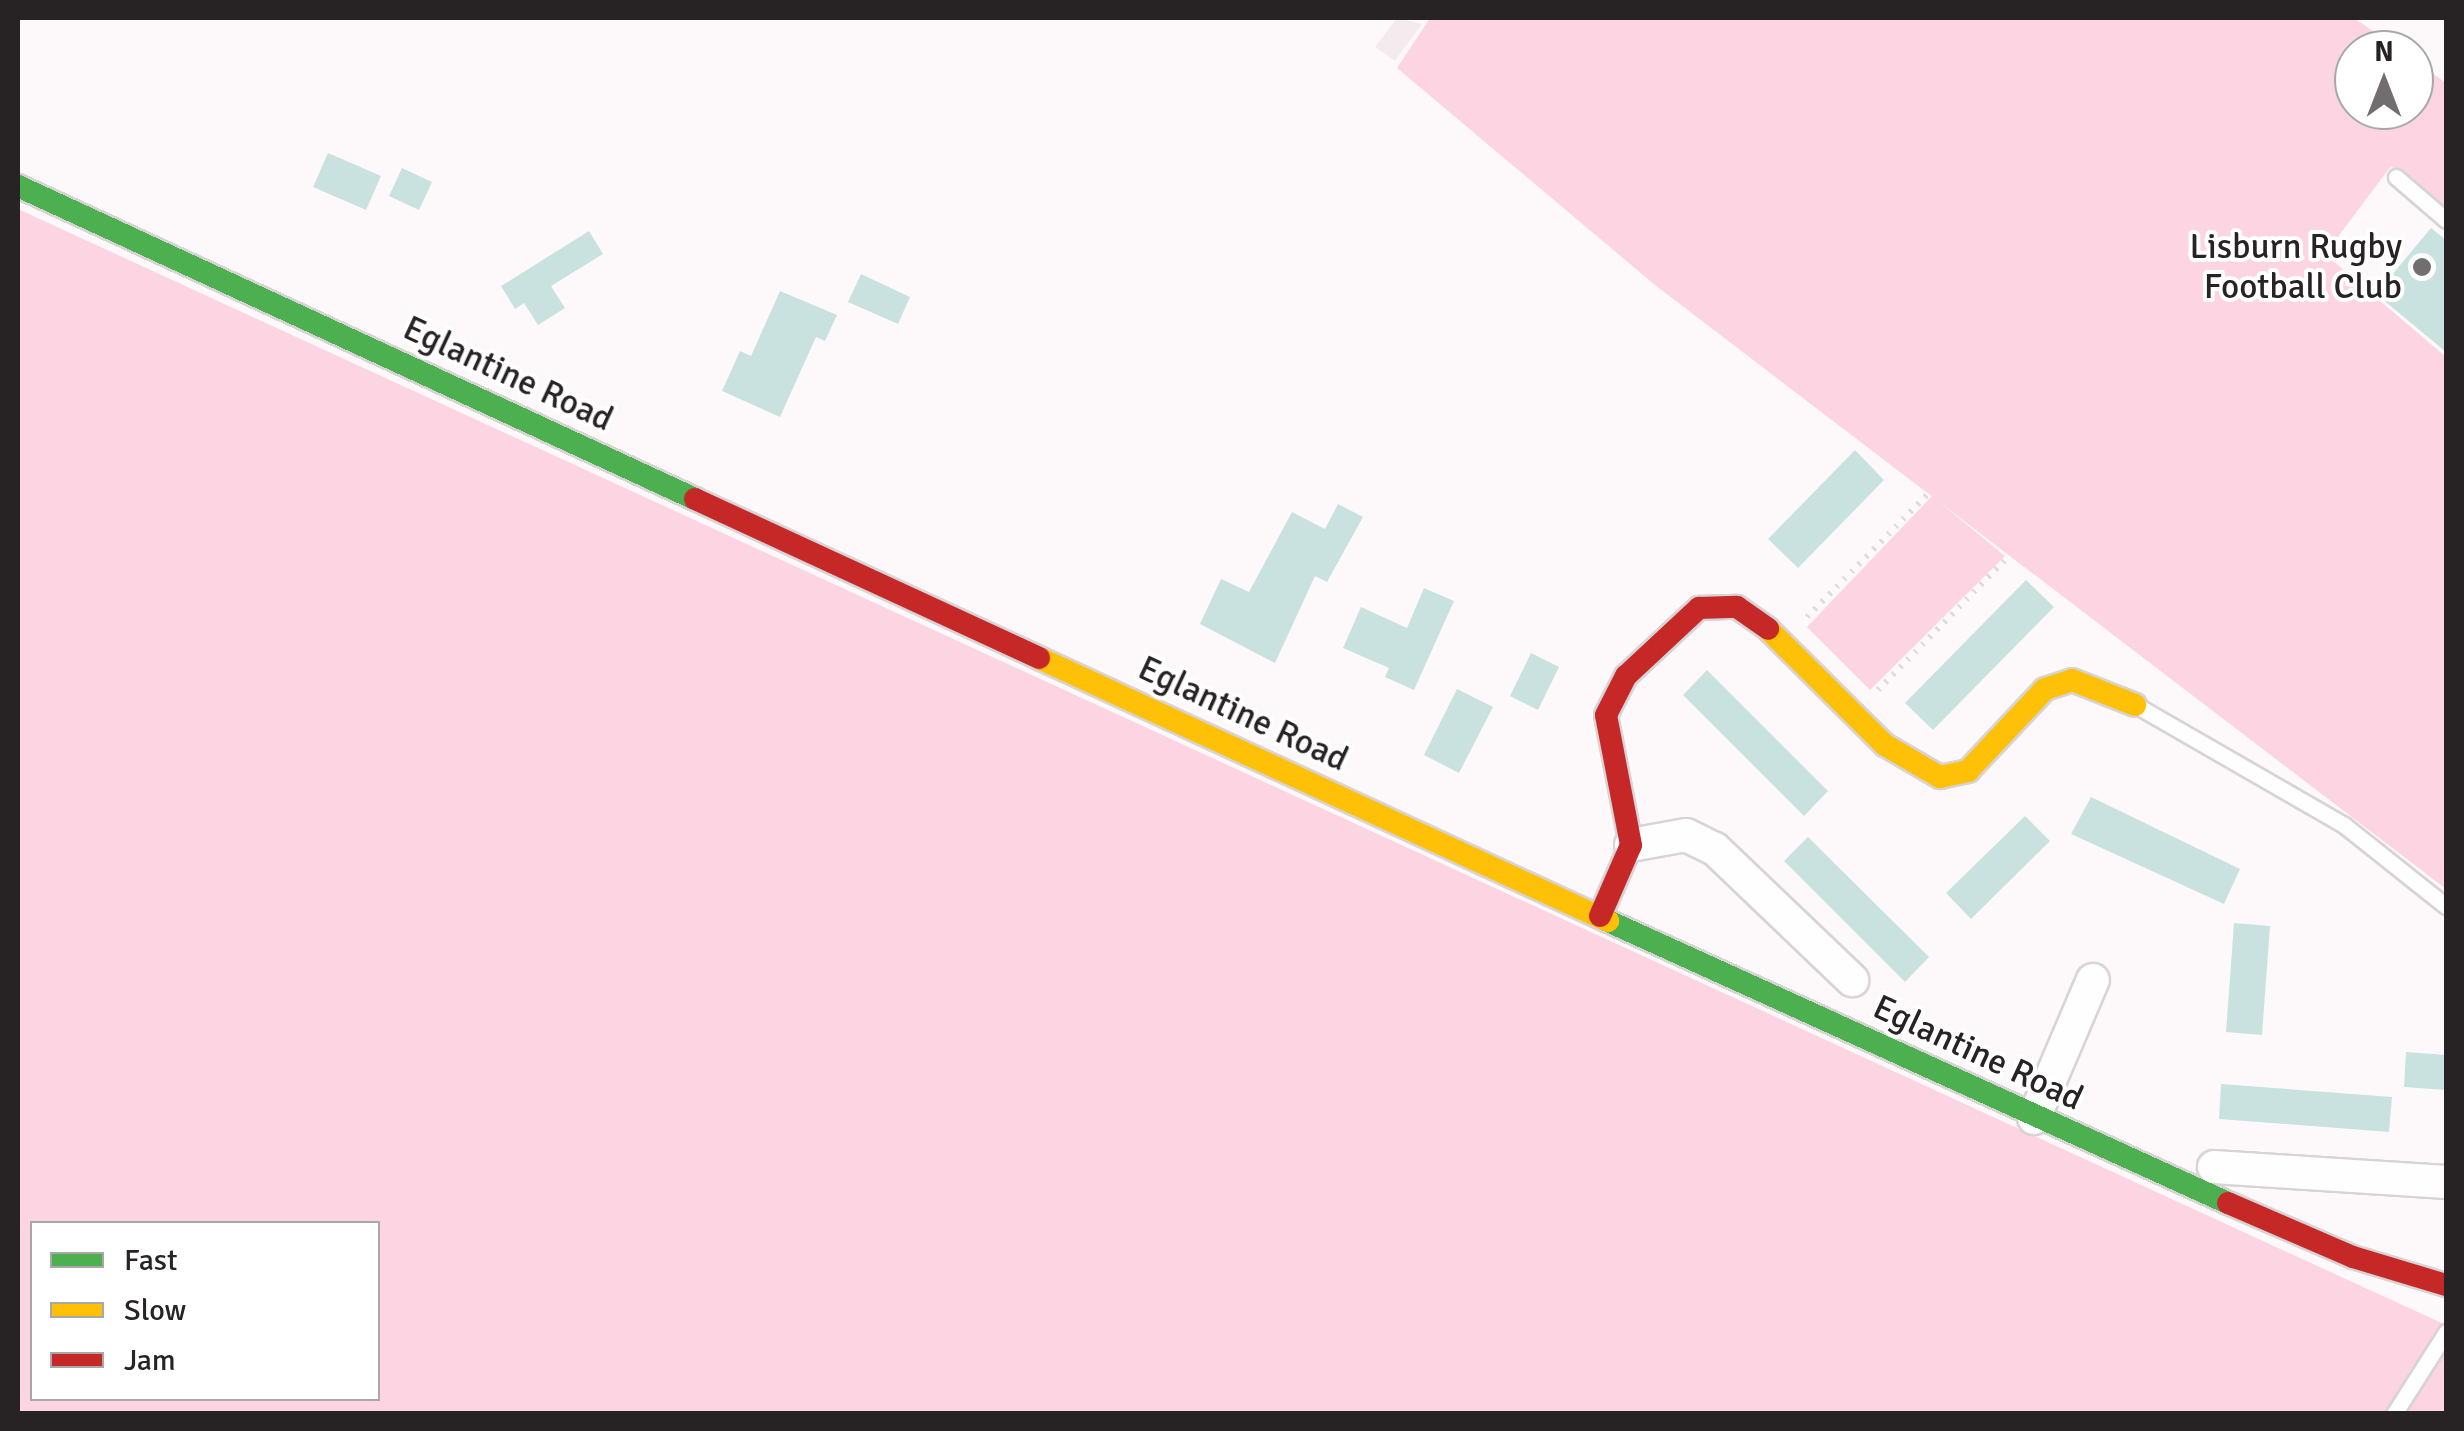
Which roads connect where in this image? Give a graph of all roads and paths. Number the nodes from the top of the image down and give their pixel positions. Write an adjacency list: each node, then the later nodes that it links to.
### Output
1 (2396, 177): 3 (lane)
2 (18, 186): 11 (street, Eglantine Road)
3 (2446, 220)
4 (1929, 493): 6 (path)
5 (2007, 558): 8 (path)
6 (1782, 642): 8 (street); 9 (street)
7 (2135, 706): 8 (street); 10 (lane)
8 (1854, 714)
9 (1631, 845): 11 (street); 12 (street)
10 (2446, 906)
11 (1600, 916): 14 (street, Eglantine Road)
12 (1852, 980)
13 (2093, 980): 14 (street)
14 (2034, 1118): 17 (street, Eglantine Road)
15 (2214, 1167): 16 (street)
16 (2446, 1182)
17 (2446, 1286)
18 (2446, 1332): 19 (lane)
19 (2394, 1414)

